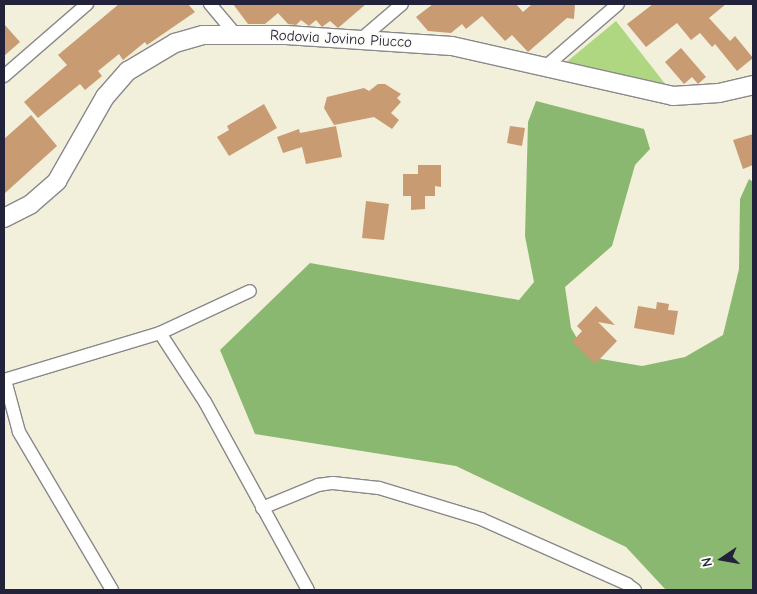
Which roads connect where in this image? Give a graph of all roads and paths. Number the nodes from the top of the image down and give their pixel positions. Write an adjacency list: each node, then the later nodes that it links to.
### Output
1 (88, 4): 8 (street)
2 (210, 4): 5 (street)
3 (402, 4): 6 (street)
4 (618, 4): 7 (street)
5 (235, 34): 6 (main road, Rodovia Jovino Piucco); 10 (main road, Rodovia Jovino Piucco)
6 (360, 40): 7 (main road, Rodovia Jovino Piucco)
7 (544, 67): 9 (main road, Rodovia Jovino Piucco)
8 (4, 76)
9 (753, 84)
10 (4, 218)
11 (250, 291): 12 (street)
12 (160, 333): 13 (street); 14 (street)
13 (4, 380): 15 (street)
14 (262, 508): 16 (street); 17 (street)
15 (112, 590)
16 (308, 590)
17 (635, 590)

